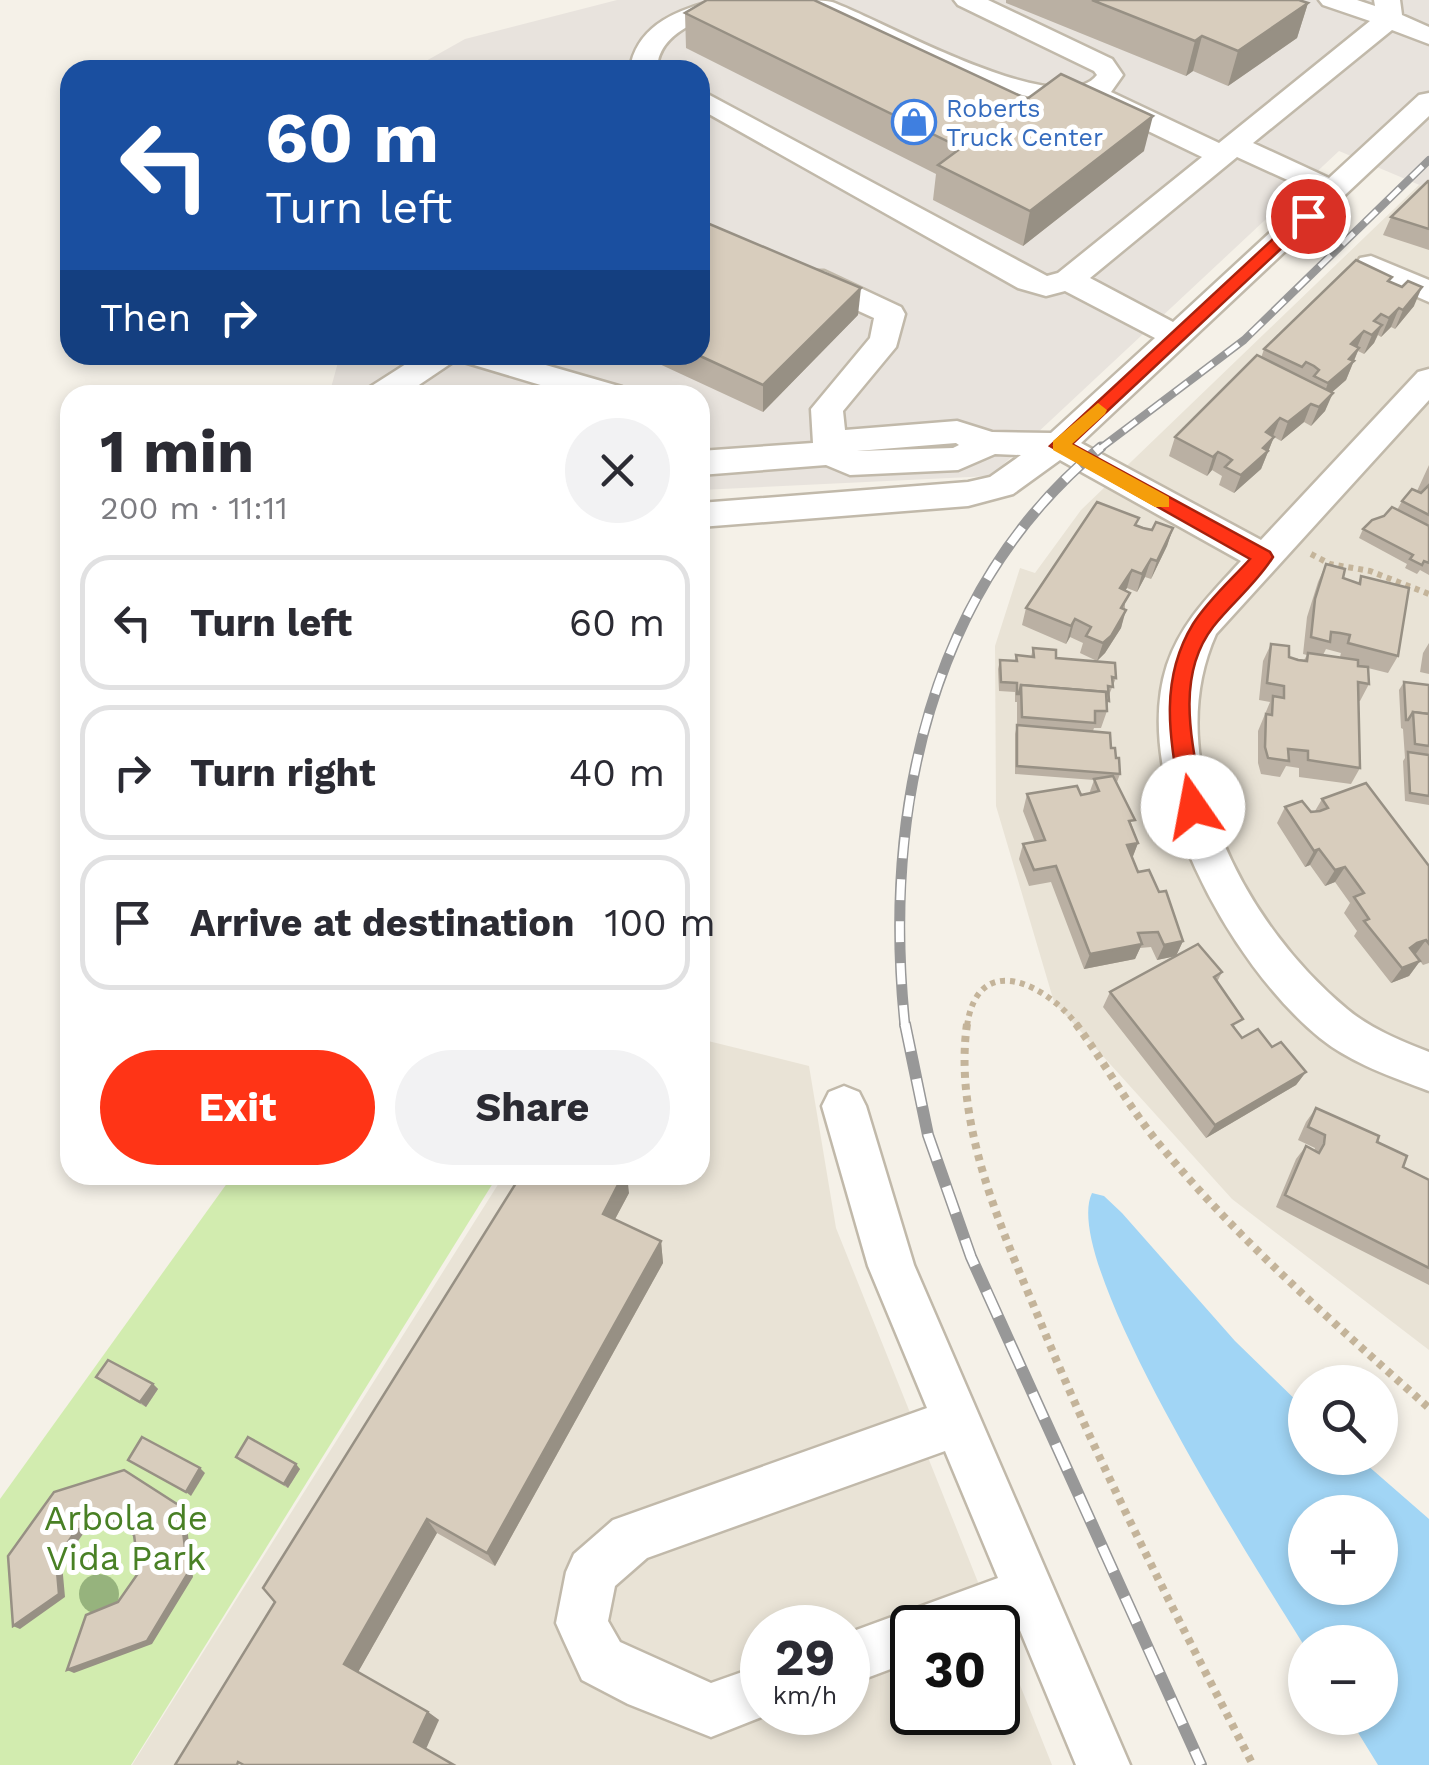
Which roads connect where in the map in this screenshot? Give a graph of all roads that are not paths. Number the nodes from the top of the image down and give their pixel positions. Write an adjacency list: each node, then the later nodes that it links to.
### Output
1 (745, 0): 7 (street)
2 (807, 0): 8 (street)
3 (967, 0): 8 (street)
4 (1332, 0): 5 (street)
5 (1388, 10): 6 (street); 11 (street)
6 (1429, 36)
7 (644, 60)
8 (1091, 93): 11 (street)
9 (1429, 102): 12 (street)
10 (710, 104): 15 (street)
11 (1228, 150): 12 (street); 15 (street)
12 (1334, 191): 17 (street)
13 (1371, 265): 16 (street)
14 (786, 266): 24 (street)
15 (1069, 280): 17 (street)
16 (1429, 292)
17 (1178, 337): 23 (street)
18 (427, 365): 21 (street)
19 (509, 365): 22 (street)
20 (1429, 380): 27 (street)
21 (397, 385)
22 (576, 385)
23 (1059, 446): 24 (street); 26 (street); 27 (street)
24 (830, 454): 25 (street)
25 (710, 461)
26 (710, 514)
27 (1263, 557): 28 (street)
28 (1429, 1072)
29 (844, 1106): 30 (street)
30 (957, 1422): 31 (street); 33 (street)
31 (1030, 1592): 32 (street); 34 (street)
32 (995, 1605)
33 (740, 1699)
34 (1103, 1765)

